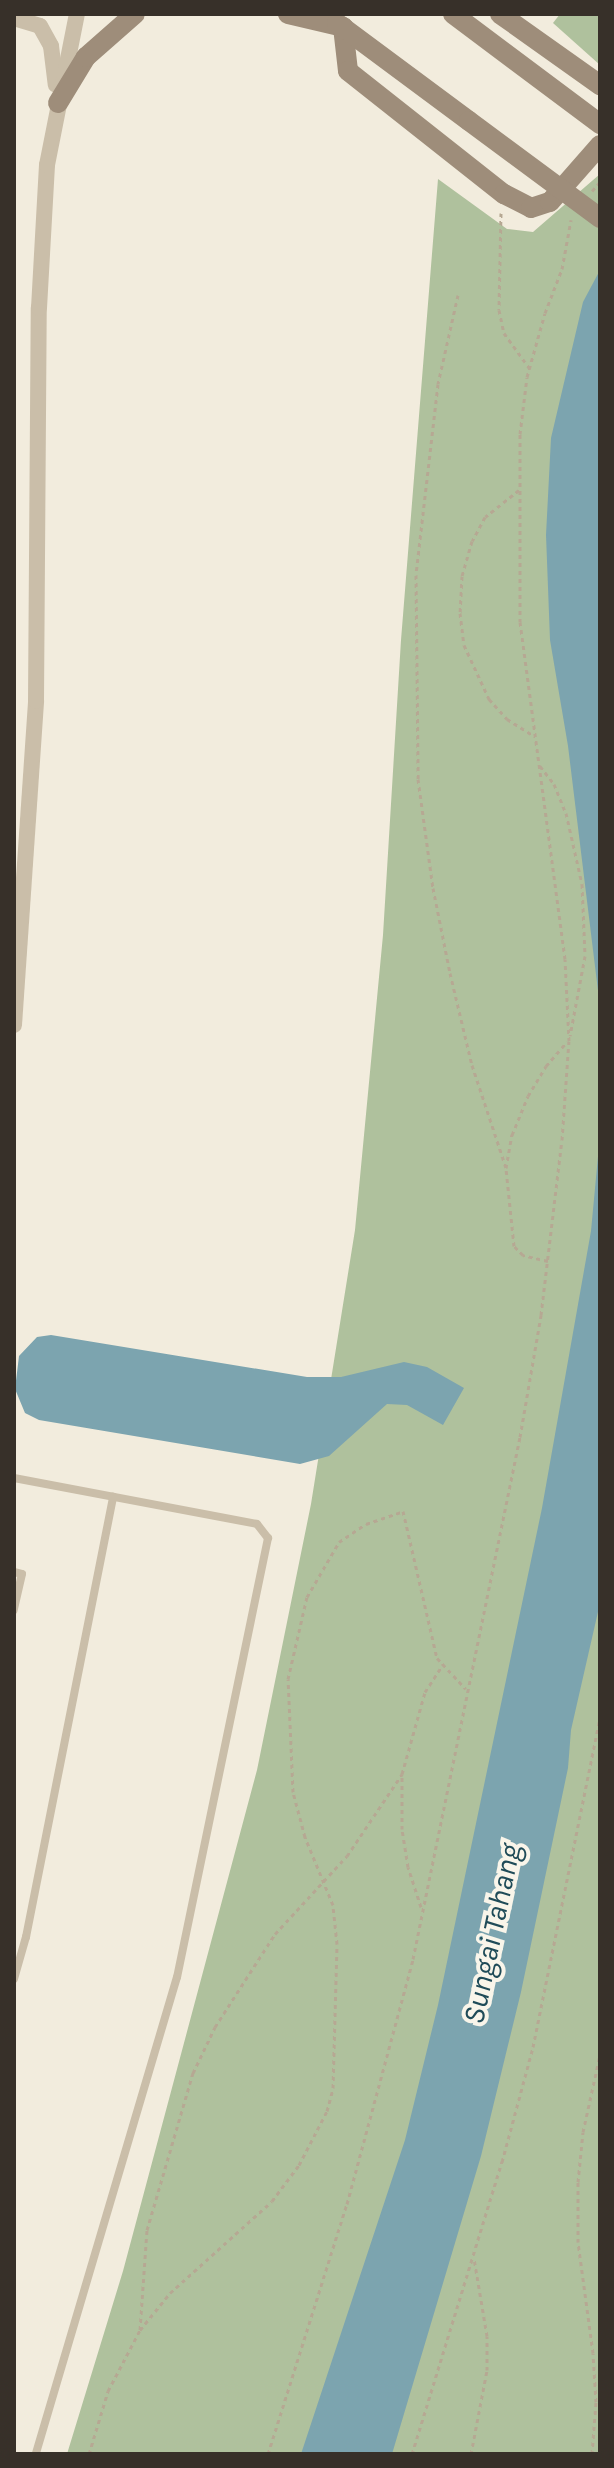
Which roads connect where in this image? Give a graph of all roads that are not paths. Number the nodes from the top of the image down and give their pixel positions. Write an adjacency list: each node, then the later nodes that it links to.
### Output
1 (77, 14): 10 (street)
2 (135, 14): 10 (street)
3 (288, 14): 8 (street)
4 (325, 14): 8 (street)
5 (453, 14): 11 (street)
6 (500, 14): 9 (street)
7 (14, 18): 10 (street)
8 (343, 27): 12 (street); 13 (street, bridge)
9 (600, 85)
10 (58, 103): 14 (street)
11 (600, 124)
12 (600, 145)
13 (600, 218)
14 (14, 1025)
15 (14, 1478): 16 (lane)
16 (113, 1497): 19 (lane); 20 (lane)
17 (14, 1572): 18 (lane)
18 (14, 1610)
19 (14, 1979)
20 (36, 2454)

